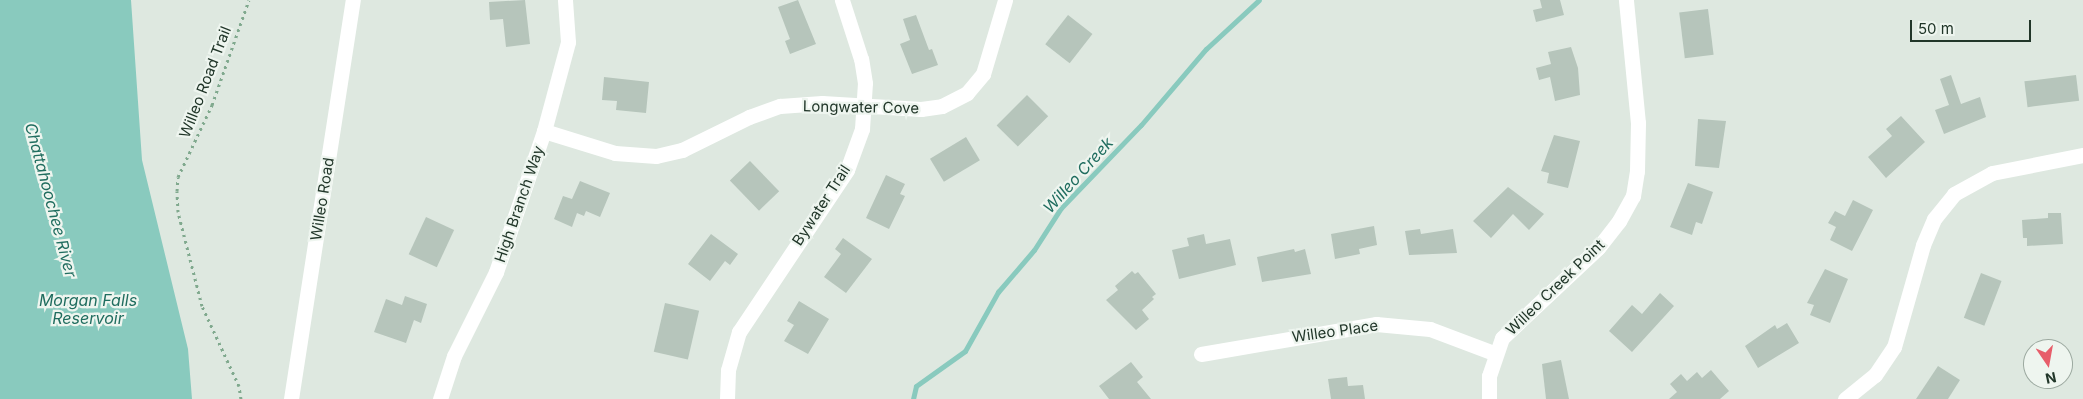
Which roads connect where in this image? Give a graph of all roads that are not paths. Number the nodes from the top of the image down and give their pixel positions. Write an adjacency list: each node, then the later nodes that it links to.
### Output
1 (353, 0): 11 (street, Willeo Road)
2 (565, 0): 7 (street, High Branch Way)
3 (842, 0): 6 (street, Bywater Trail)
4 (1005, 0): 6 (street, Longwater Cove)
5 (1626, 0): 9 (street, Willeo Creek Point)
6 (865, 105): 7 (street, Longwater Cove); 13 (street, Bywater Trail)
7 (544, 131): 12 (street, High Branch Way)
8 (2083, 155): 15 (street)
9 (1494, 353): 10 (street, Willeo Place); 14 (street, Willeo Creek Point)
10 (1202, 354)
11 (291, 399)
12 (440, 399)
13 (727, 399)
14 (1489, 399)
15 (1845, 399)

